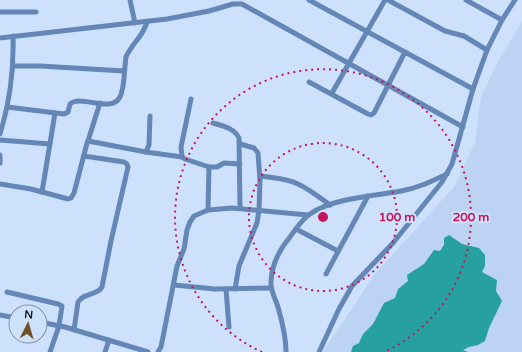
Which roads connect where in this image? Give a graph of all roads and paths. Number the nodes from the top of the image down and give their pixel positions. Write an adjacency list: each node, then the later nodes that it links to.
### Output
1 (130, 0): 12 (street)
2 (309, 0): 13 (street)
3 (385, 0): 13 (street)
4 (388, 0): 16 (street)
5 (466, 0): 10 (street)
6 (515, 0): 10 (street)
7 (232, 2): 11 (street); 18 (street)
8 (0, 12): 9 (street)
9 (36, 12)
10 (502, 20): 16 (street)
11 (147, 22): 12 (street); 20 (street)
12 (134, 23): 14 (street)
13 (367, 32): 17 (street); 18 (street)
14 (13, 36): 15 (street); 19 (street)
15 (0, 38)
16 (487, 50): 23 (street)
17 (405, 52): 22 (street); 23 (street)
18 (350, 63): 22 (street); 24 (street)
19 (13, 66): 20 (street); 27 (street)
20 (124, 71): 26 (street)
21 (310, 82): 24 (street)
22 (388, 85): 24 (street); 31 (street)
23 (473, 89): 31 (street)
24 (332, 93)
25 (190, 99): 40 (street)
26 (100, 103): 28 (street); 34 (street)
27 (7, 107): 28 (street); 32 (street)
28 (55, 114): 35 (street)
29 (150, 116): 37 (street)
30 (213, 123): 36 (street)
31 (463, 127): 44 (street)
32 (0, 134)
33 (0, 140): 35 (street)
34 (88, 141): 37 (street); 39 (street)
35 (50, 144): 47 (street)
36 (240, 144): 42 (street); 45 (street)
37 (146, 152): 40 (street)
38 (0, 155): 41 (street)
39 (84, 156): 47 (street); 65 (street)
40 (182, 156): 43 (street)
41 (0, 163)
42 (240, 164): 43 (street); 50 (street)
43 (209, 167): 51 (street)
44 (447, 174): 48 (street); 72 (street)
45 (260, 176): 49 (street); 52 (street)
46 (0, 184): 47 (street)
47 (42, 192)
48 (368, 196): 49 (street); 55 (street)
49 (330, 205): 53 (street)
50 (240, 208): 51 (street); 52 (street)
51 (208, 210): 57 (street)
52 (259, 210): 53 (street); 58 (street)
53 (308, 215): 54 (street)
54 (296, 229): 55 (street); 59 (street)
55 (338, 251): 56 (street)
56 (326, 274)
57 (174, 285): 60 (street); 70 (street)
58 (235, 288): 59 (street); 60 (street)
59 (271, 288): 71 (street)
60 (226, 289): 64 (street)
61 (7, 292): 63 (street)
62 (48, 324): 63 (street)
63 (59, 326): 65 (street); 67 (street)
64 (229, 328)
65 (74, 330): 66 (street)
66 (109, 340): 68 (street); 69 (street)
67 (50, 352)
68 (105, 352)
69 (148, 352)
70 (158, 352)
71 (286, 352)
72 (320, 352)

